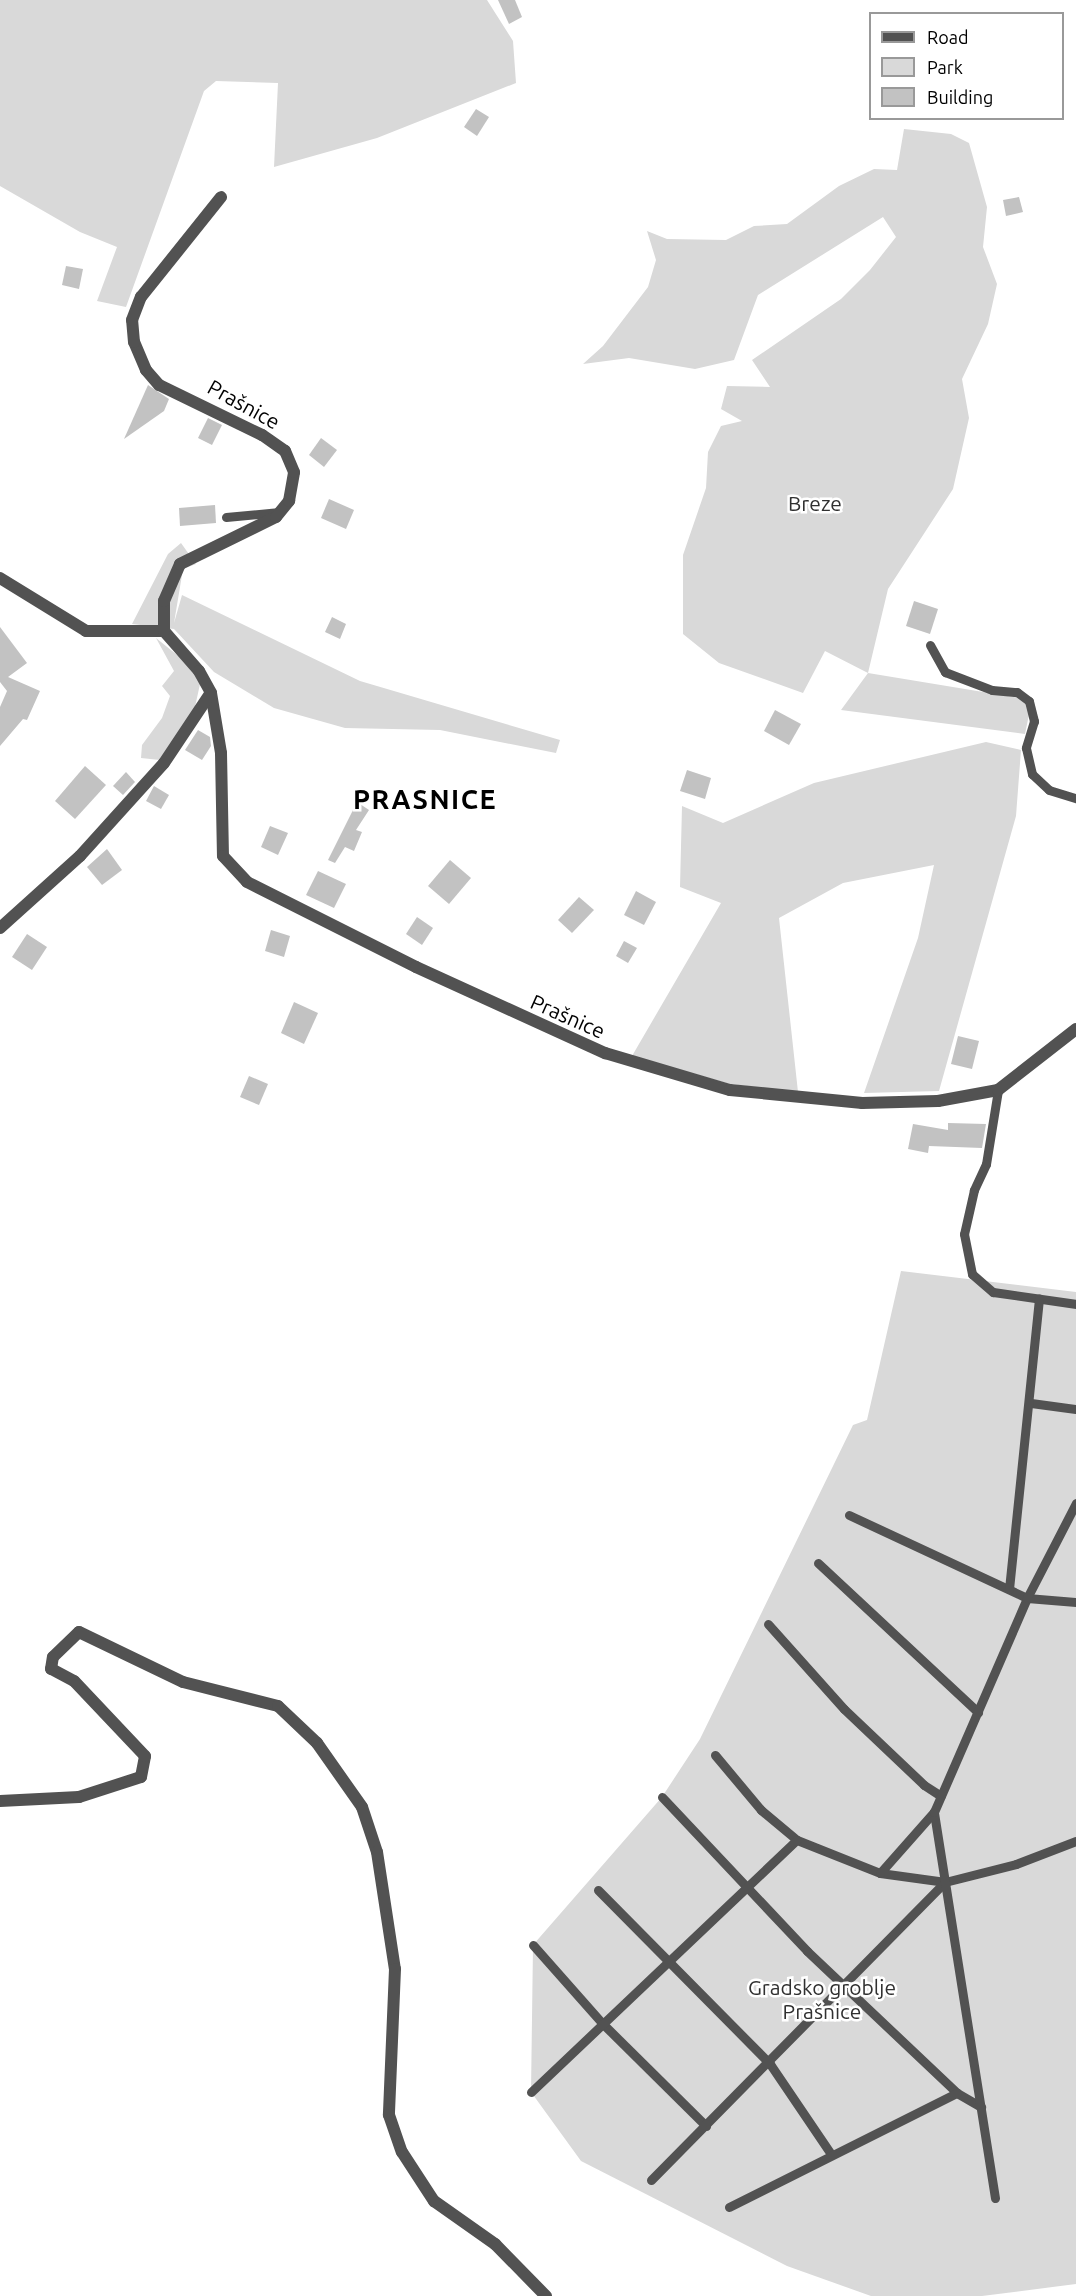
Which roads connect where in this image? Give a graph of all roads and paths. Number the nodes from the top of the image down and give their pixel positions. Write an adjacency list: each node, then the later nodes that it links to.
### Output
1 (221, 197): 2 (street, Prašnice)
2 (280, 512): 3 (lane); 5 (street)
3 (226, 517)
4 (0, 578): 5 (street)
5 (164, 631): 7 (street, Prašnice)
6 (930, 645): 8 (lane)
7 (211, 693): 9 (street); 11 (street, Prašnice)
8 (1076, 798)
9 (0, 928)
10 (1076, 1029): 11 (street, Prašnice)
11 (998, 1090): 12 (lane)
12 (1039, 1299): 13 (lane); 14 (lane)
13 (1076, 1304)
14 (1031, 1403): 15 (lane); 19 (lane)
15 (1076, 1408)
16 (1076, 1503): 20 (lane)
17 (849, 1515): 19 (lane)
18 (818, 1563): 23 (lane)
19 (1009, 1589): 20 (lane)
20 (1026, 1598): 21 (lane); 23 (lane)
21 (1076, 1602)
22 (768, 1624): 25 (lane)
23 (978, 1712): 25 (lane)
24 (715, 1755): 29 (lane)
25 (941, 1796): 28 (lane)
26 (662, 1797): 33 (lane)
27 (0, 1801): 48 (street)
28 (934, 1812): 31 (lane); 32 (lane)
29 (797, 1840): 31 (lane); 33 (lane)
30 (1076, 1841): 32 (lane)
31 (880, 1873): 32 (lane)
32 (945, 1882): 37 (lane); 42 (lane)
33 (748, 1889): 36 (lane); 37 (lane)
34 (598, 1890): 36 (lane)
35 (533, 1945): 38 (lane)
36 (669, 1962): 38 (lane); 39 (lane)
37 (844, 1986): 39 (lane); 41 (lane)
38 (603, 2024): 40 (lane); 43 (lane)
39 (770, 2064): 43 (lane); 44 (lane)
40 (531, 2092)
41 (957, 2093): 42 (lane); 44 (lane)
42 (981, 2107): 46 (lane)
43 (706, 2126): 45 (lane)
44 (831, 2154): 47 (lane)
45 (651, 2180)
46 (995, 2198)
47 (729, 2207)
48 (546, 2296)

